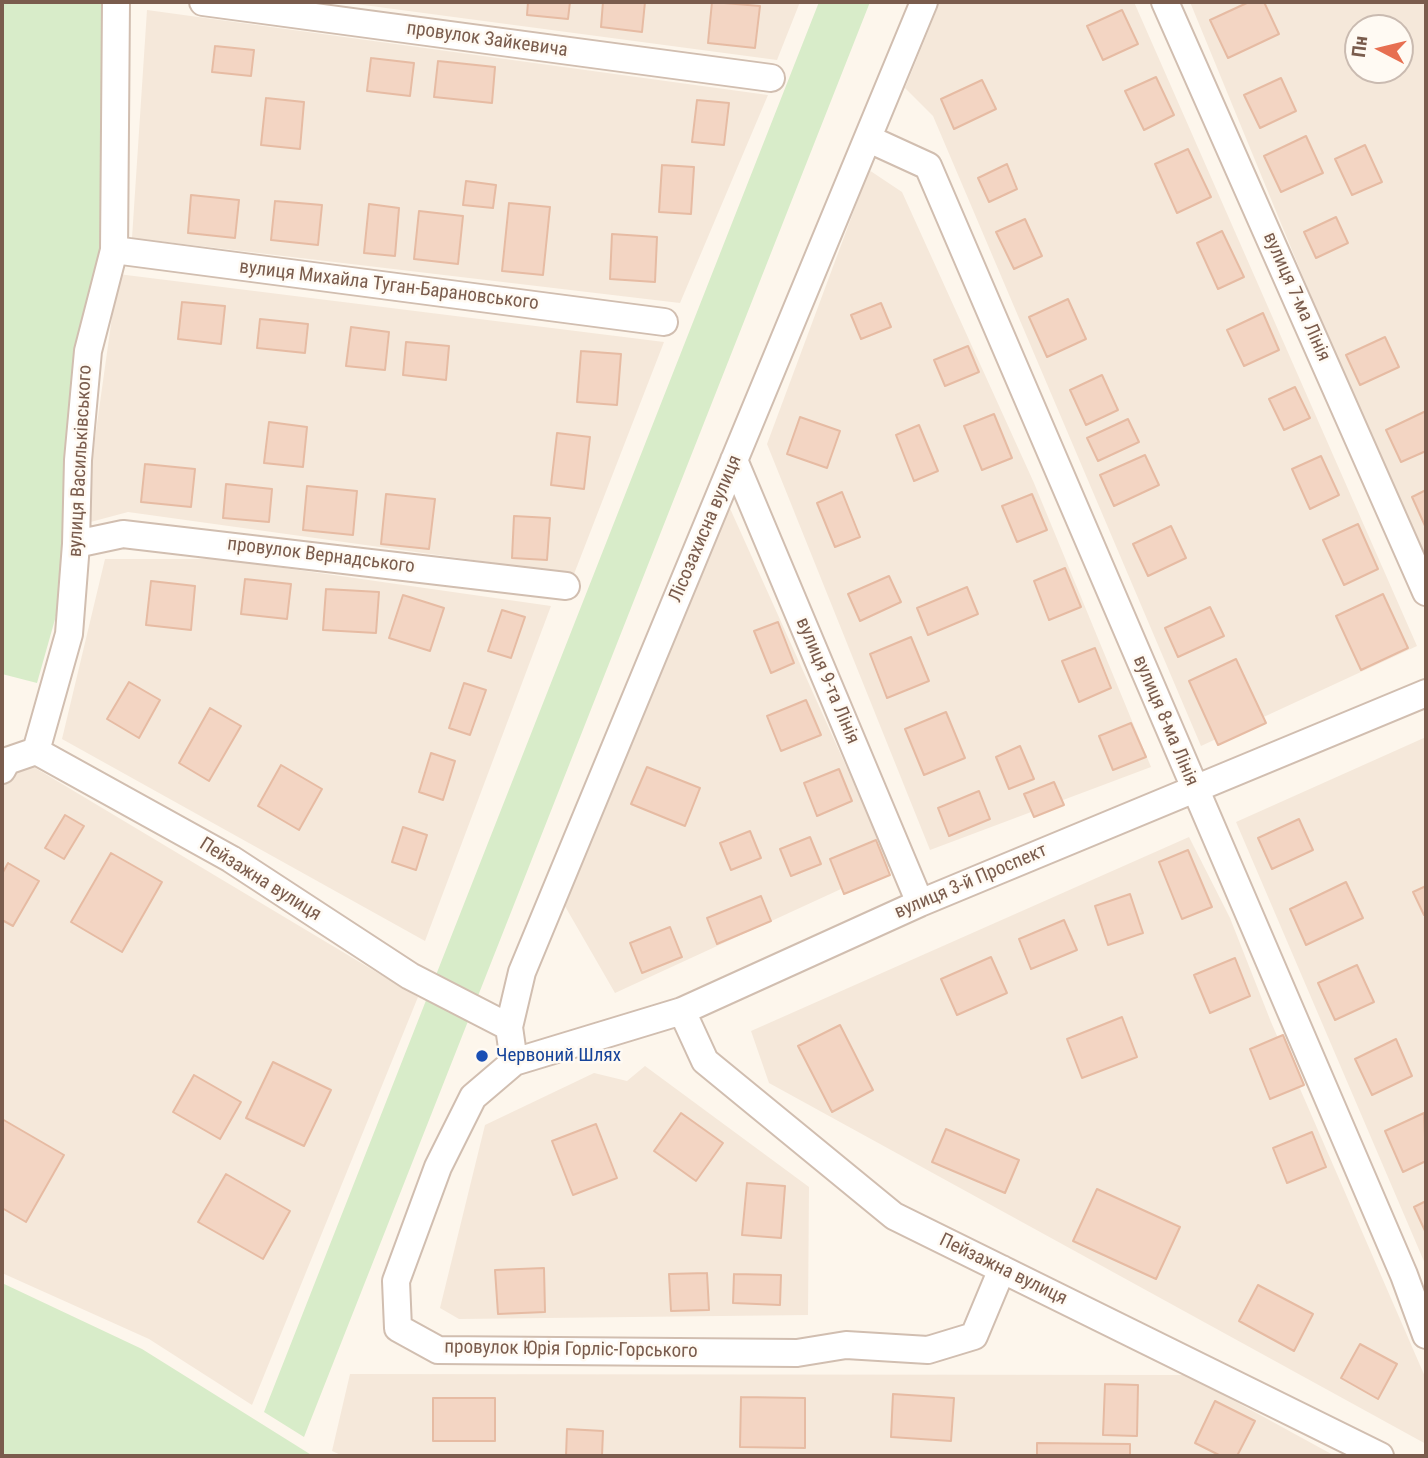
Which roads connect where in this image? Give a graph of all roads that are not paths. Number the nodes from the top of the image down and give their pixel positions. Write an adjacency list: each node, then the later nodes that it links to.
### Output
1 (116, 2): 7 (street, вулиця Васильківського)
2 (203, 2): 5 (street, провулок Зайкевича)
3 (924, 2): 6 (street, Лісозахисна вулиця)
4 (1165, 2): 12 (street, вулиця 7-ма Лінія)
5 (771, 78)
6 (869, 139): 9 (street, Лісозахисна вулиця); 16 (street, вулиця 8-ма Лінія)
7 (114, 250): 8 (street, вулиця Михайла Туган-Барановського); 10 (street, вулиця Васильківського)
8 (664, 322)
9 (734, 460): 17 (street, вулиця 9-та Лінія); 19 (street, Лісозахисна вулиця)
10 (76, 544): 11 (street, провулок Вернадського); 14 (street, вулиця Васильківського)
11 (566, 586)
12 (1426, 592)
13 (1426, 693): 16 (street, вулиця 3-й Проспект)
14 (36, 751): 15 (street); 19 (street, Пейзажна вулиця)
15 (4, 766)
16 (1194, 788): 17 (street, вулиця 3-й Проспект); 22 (street, вулиця 8-ма Лінія)
17 (920, 902): 18 (street, вулиця 3-й Проспект)
18 (682, 1011): 20 (street, вулиця 3-й Проспект); 21 (street, Пейзажна вулиця)
19 (509, 1027): 20 (street, Лісозахисна вулиця)
20 (514, 1062): 21 (street, провулок Юрія Горліс-Горського)
21 (1002, 1269): 23 (street, Пейзажна вулиця)
22 (1426, 1335)
23 (1380, 1456)

